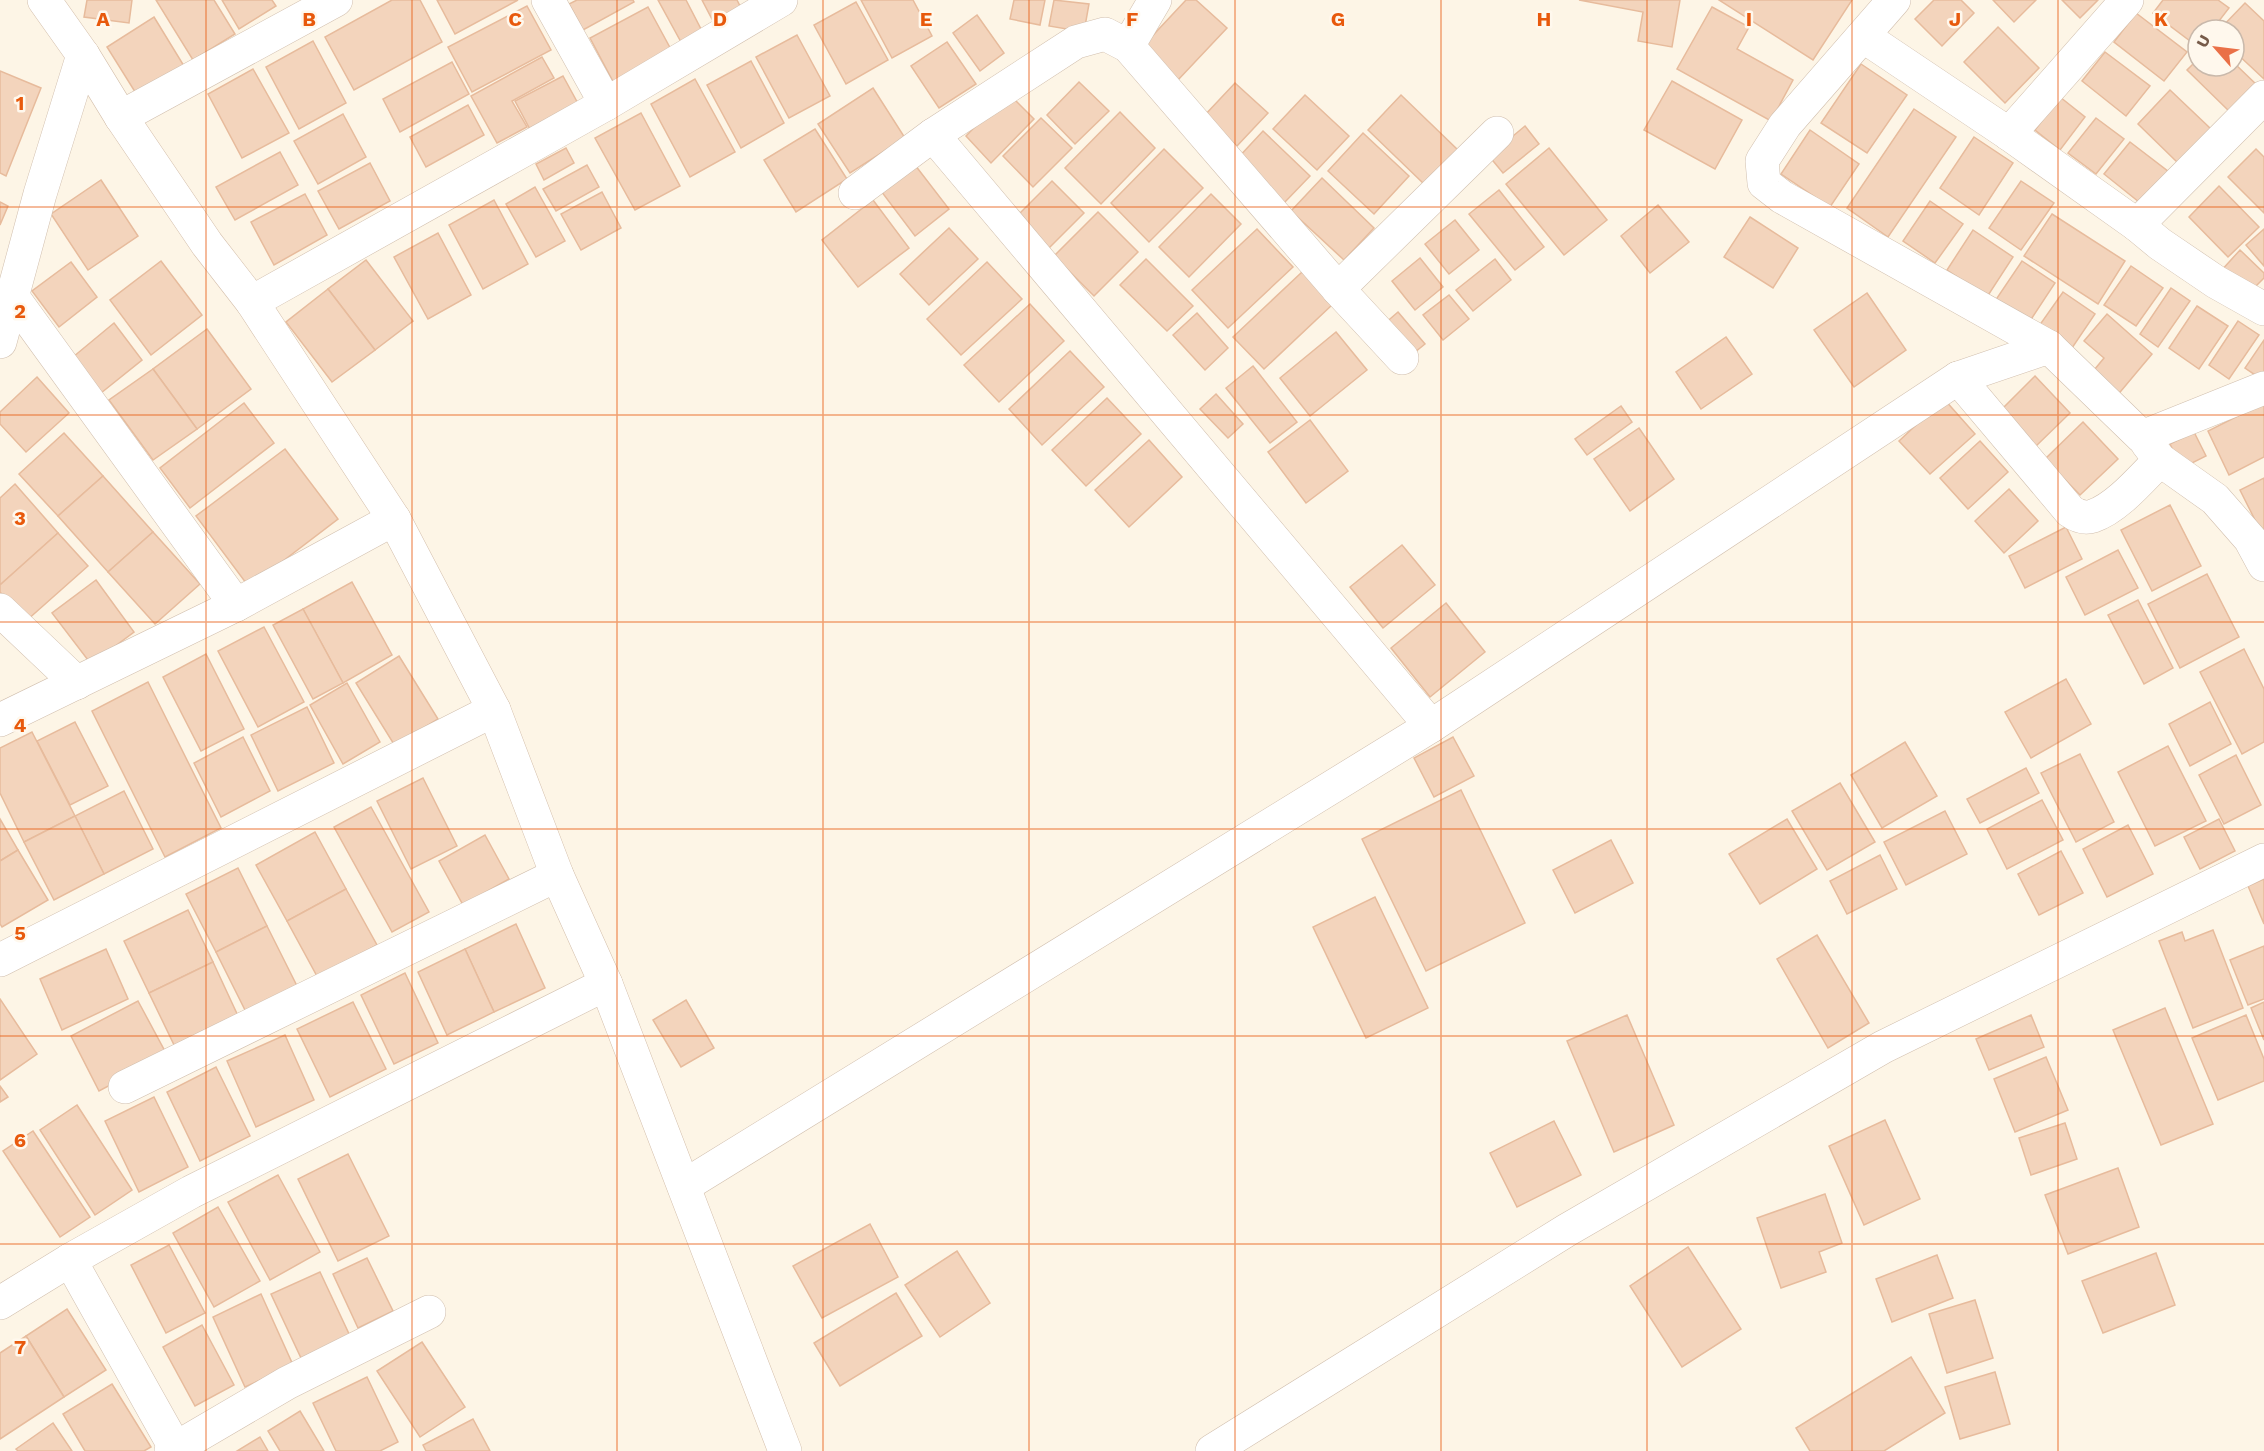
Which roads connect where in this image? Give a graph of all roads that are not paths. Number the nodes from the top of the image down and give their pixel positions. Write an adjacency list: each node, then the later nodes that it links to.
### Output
1 (44, 0): 10 (street)
2 (336, 0): 13 (street)
3 (548, 0): 12 (street)
4 (781, 0): 12 (street)
5 (1155, 0): 9 (street)
6 (1894, 0): 8 (street)
7 (2127, 0): 15 (street)
8 (1863, 36): 15 (street); 24 (street)
9 (1128, 46): 16 (street); 19 (street)
10 (83, 55): 13 (street); 20 (street)
11 (2264, 97): 18 (street)
12 (606, 104): 21 (street)
13 (121, 117): 21 (street)
14 (1497, 133): 19 (street)
15 (2009, 134): 18 (street)
16 (933, 135): 17 (street); 36 (street)
17 (855, 193)
18 (2137, 225): 22 (street)
19 (1338, 289): 25 (street)
20 (12, 296): 23 (street); 31 (street)
21 (252, 302): 29 (street)
22 (2264, 309)
23 (0, 342)
24 (2049, 347): 26 (street); 28 (street)
25 (1402, 358)
26 (1958, 378): 28 (street); 36 (street)
27 (2264, 388): 28 (street)
28 (2151, 449): 30 (street)
29 (394, 519): 31 (street); 34 (street)
30 (2264, 566)
31 (236, 605): 33 (street)
32 (0, 610): 33 (street)
33 (77, 683): 35 (street)
34 (494, 710): 38 (street); 39 (street)
35 (0, 720)
36 (1431, 726): 42 (street)
37 (2264, 860): 48 (street)
38 (556, 875): 40 (street); 41 (street)
39 (0, 960)
40 (606, 984): 42 (street); 43 (street)
41 (125, 1087)
42 (684, 1186): 47 (street)
43 (70, 1260): 44 (street); 46 (street)
44 (0, 1303)
45 (429, 1312): 46 (street)
46 (174, 1450)
47 (785, 1451)
48 (1212, 1451)

